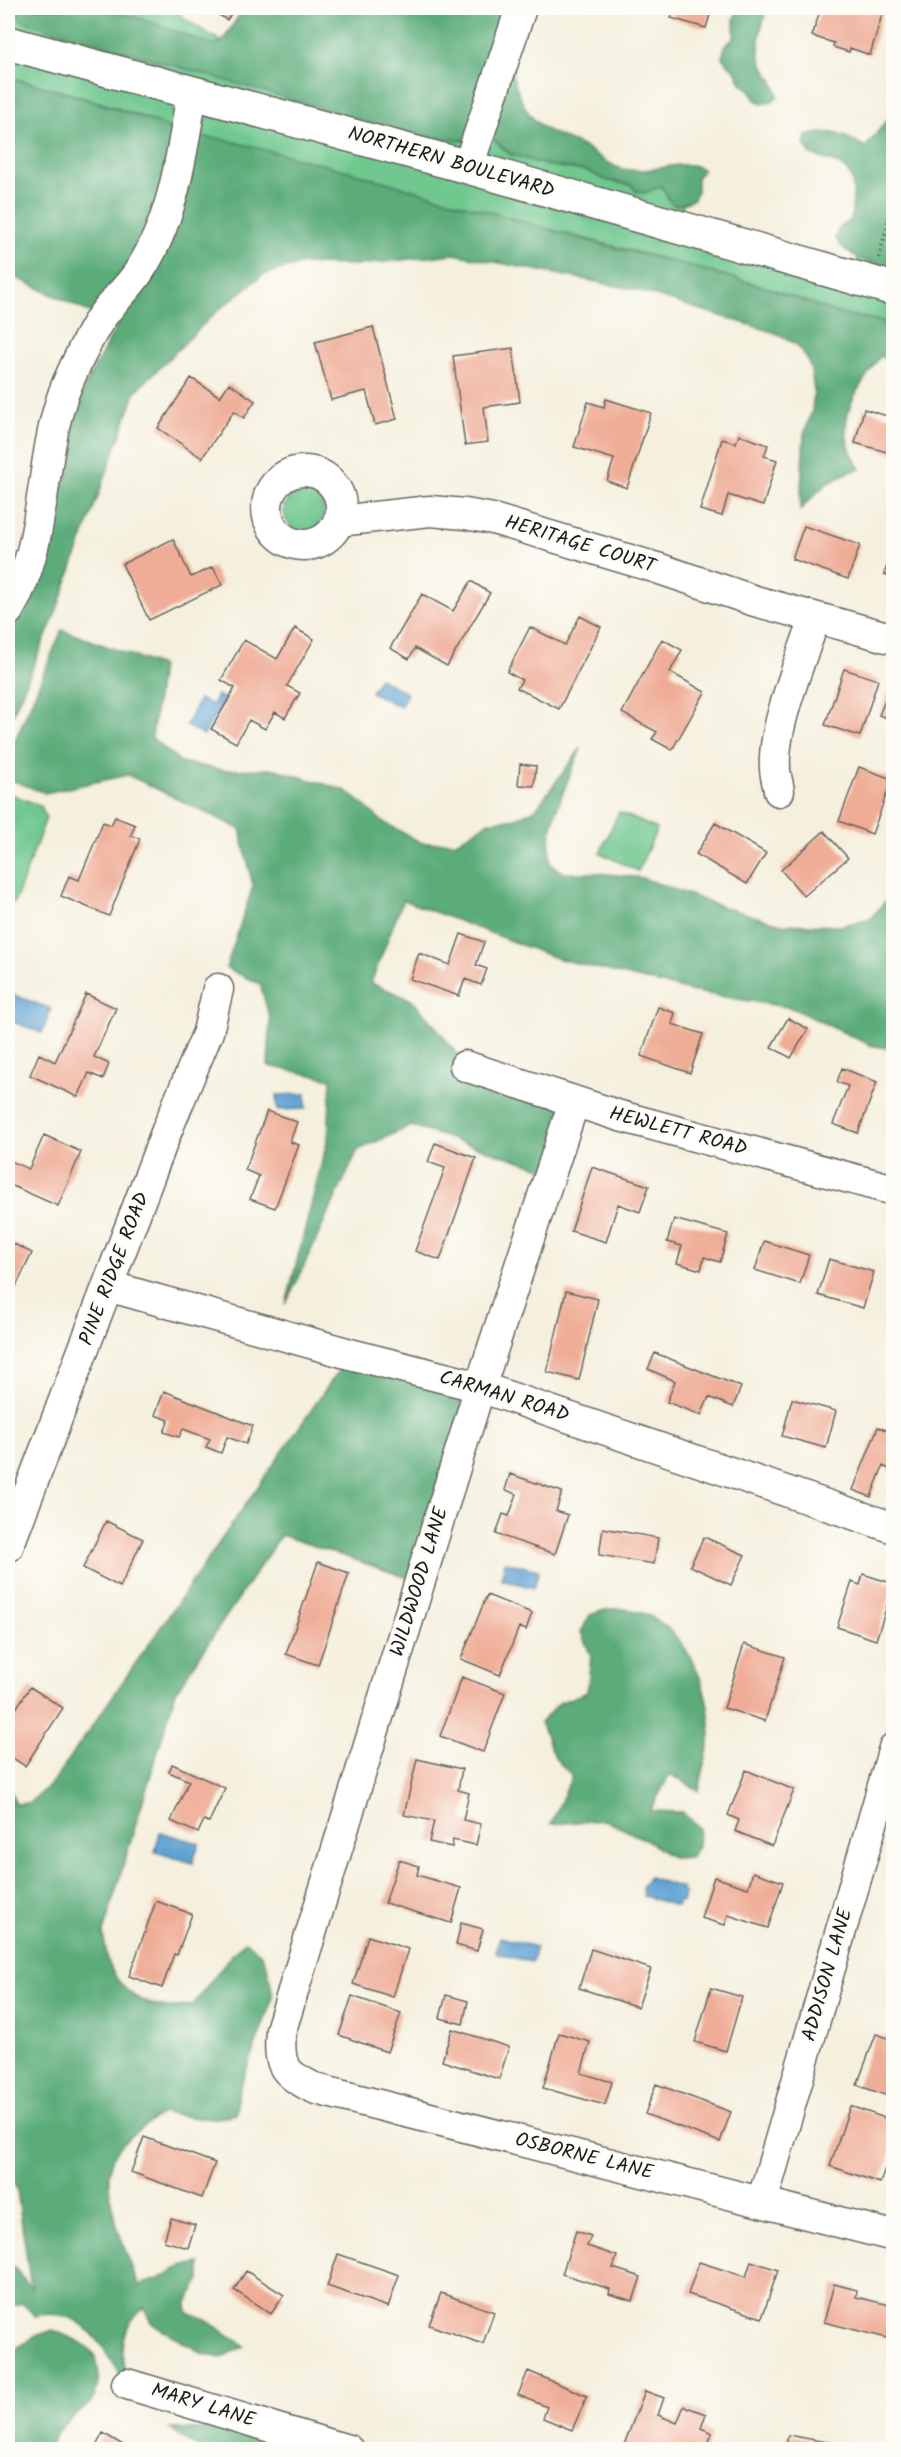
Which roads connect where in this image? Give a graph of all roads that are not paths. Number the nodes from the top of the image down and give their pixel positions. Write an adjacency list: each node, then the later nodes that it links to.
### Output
1 (521, 8): 4 (street)
2 (8, 43): 3 (main road, NORTHERN BOULEVARD)
3 (192, 92): 4 (main road, NORTHERN BOULEVARD); 7 (street)
4 (468, 167): 5 (main road, NORTHERN BOULEVARD)
5 (883, 285)
6 (338, 521): 8 (street, HERITAGE COURT)
7 (8, 611)
8 (815, 618): 9 (street, HERITAGE COURT); 10 (street)
9 (894, 639)
10 (779, 791)
11 (218, 989): 15 (street, PINE RIDGE ROAD)
12 (465, 1066): 13 (street, HEWLETT ROAD)
13 (574, 1102): 14 (street, HEWLETT ROAD); 16 (street, WILDWOOD LANE)
14 (894, 1190)
15 (108, 1286): 16 (street, CARMAN ROAD); 18 (street, PINE RIDGE ROAD)
16 (480, 1387): 17 (street, CARMAN ROAD); 20 (street, WILDWOOD LANE)
17 (894, 1528)
18 (8, 1547)
19 (894, 1748): 21 (street, ADDISON LANE)
20 (283, 2065): 21 (street, OSBORNE LANE)
21 (762, 2202): 22 (street, OSBORNE LANE)
22 (894, 2235)
23 (127, 2384): 24 (street, MARY LANE)
24 (348, 2450)

